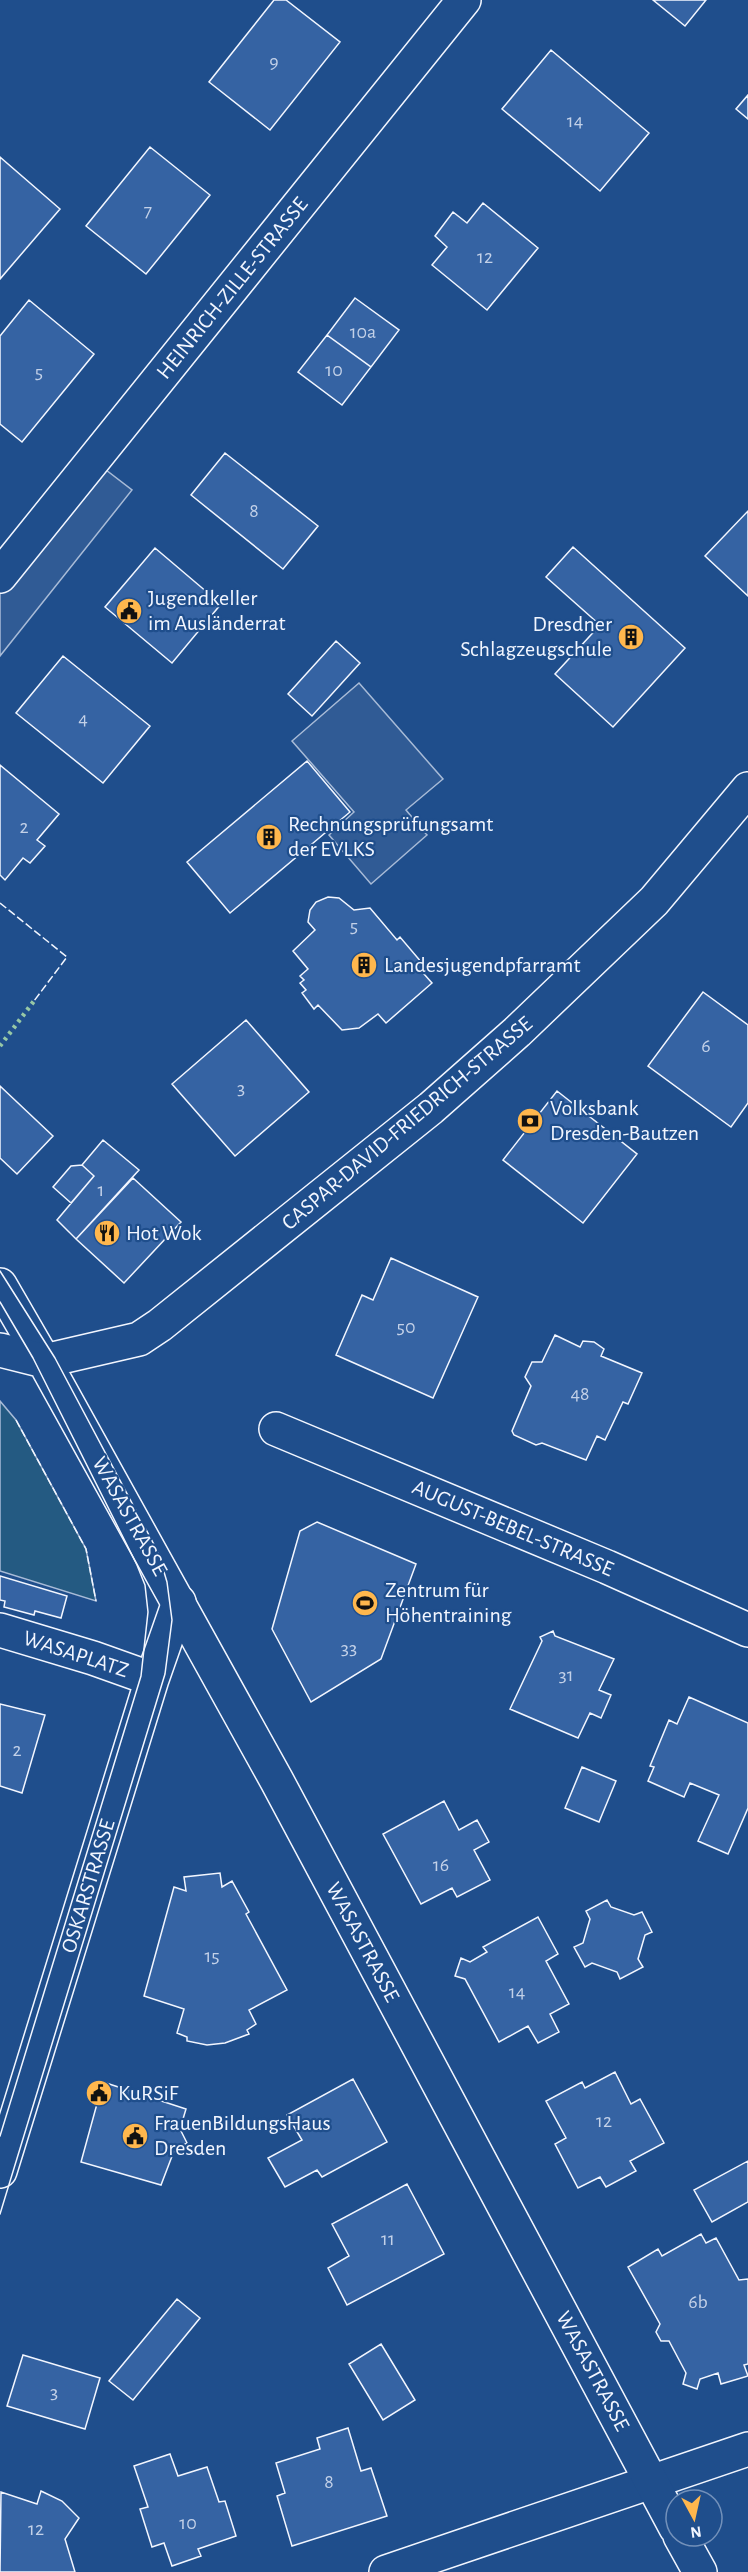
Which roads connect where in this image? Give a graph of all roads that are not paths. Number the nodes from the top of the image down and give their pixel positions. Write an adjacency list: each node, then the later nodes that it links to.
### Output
1 (464, 0): 2 (street, HEINRICH-ZILLE-STRASSE)
2 (0, 576)
3 (748, 789): 6 (street, CASPAR-DAVID-FRIEDRICH-STRASSE)
4 (0, 1285): 6 (street, WASASTRASSE)
5 (0, 1350): 6 (street)
6 (44, 1360): 8 (street, WASASTRASSE)
7 (276, 1429): 10 (street, AUGUST-BEBEL-STRASSE)
8 (179, 1602): 11 (street, OSKARSTRASSE); 14 (street, WASASTRASSE)
9 (0, 1630): 11 (street, WASAPLATZ)
10 (748, 1630)
11 (152, 1680): 12 (street, OSKARSTRASSE)
12 (0, 2171)
13 (748, 2449): 14 (street)
14 (651, 2481): 15 (street, WASASTRASSE); 17 (street)
15 (664, 2505)
16 (687, 2548): 18 (street)
17 (386, 2572)
18 (700, 2572)

